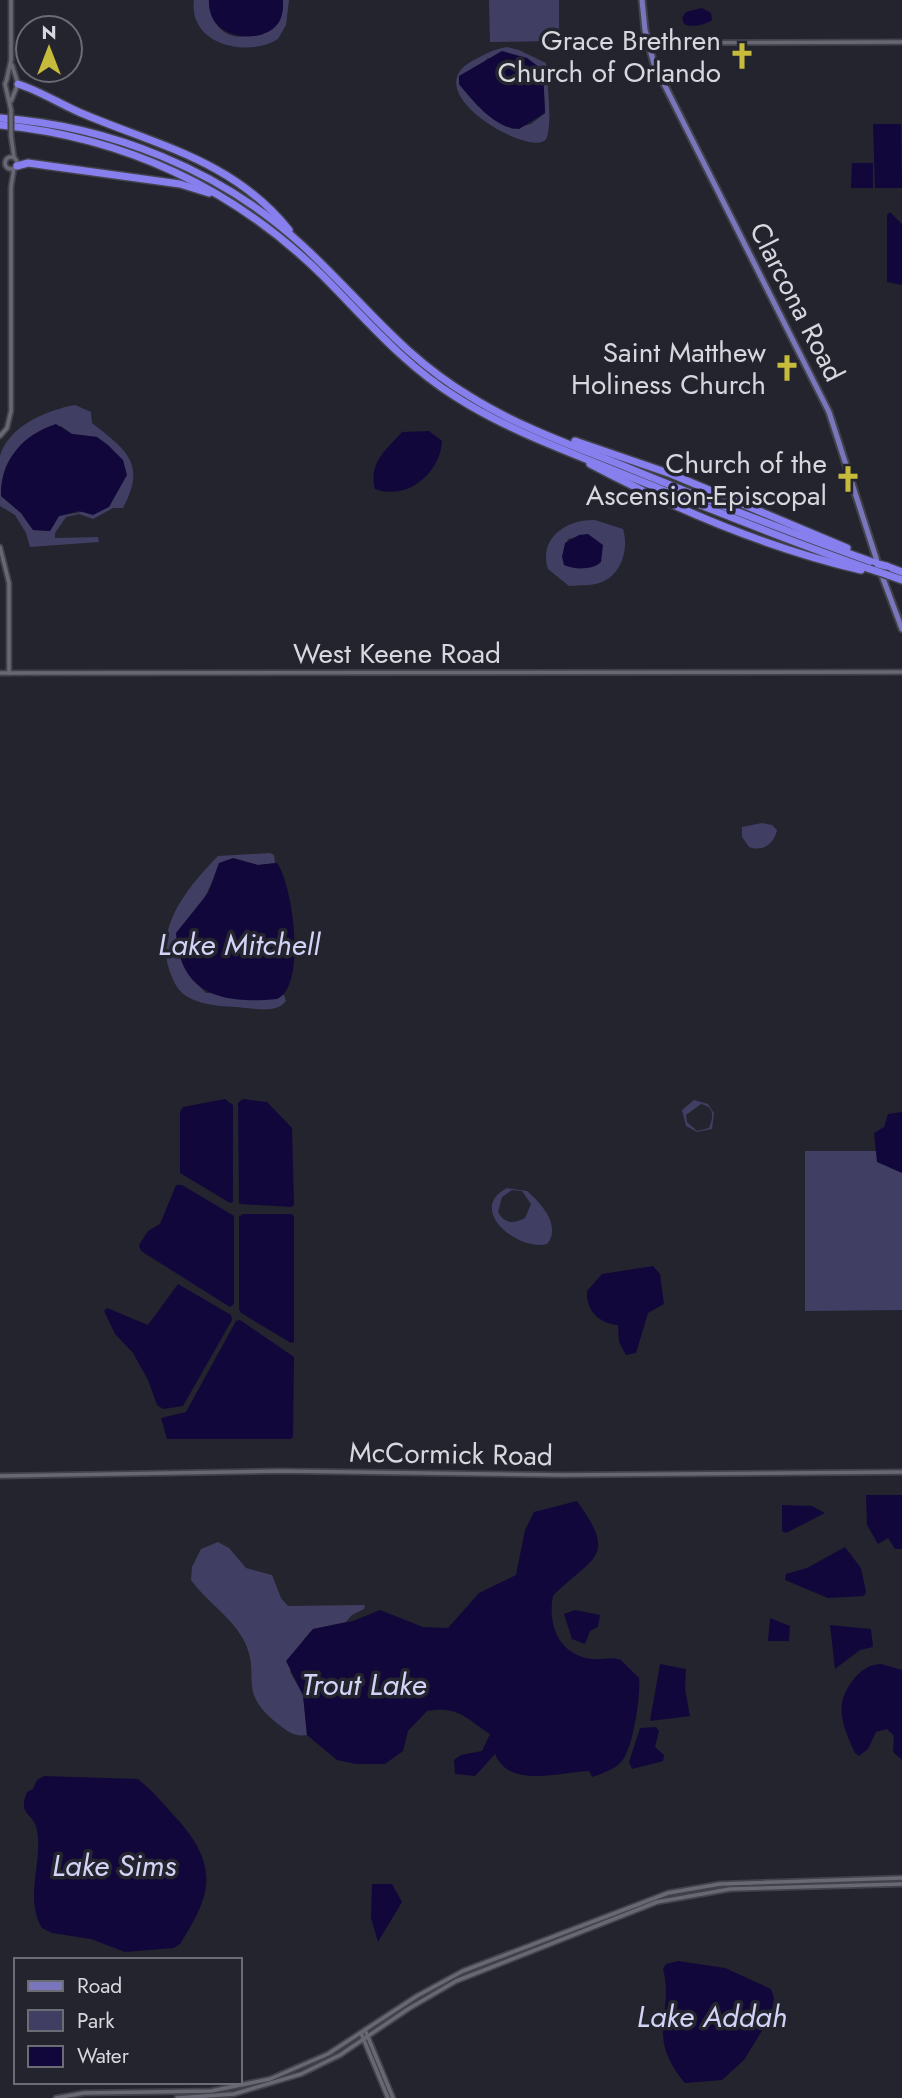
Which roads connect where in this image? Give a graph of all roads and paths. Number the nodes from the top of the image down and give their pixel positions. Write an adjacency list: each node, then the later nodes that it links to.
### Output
1 (11, 0): 5 (street)
2 (642, 0): 4 (main road, Clarcona Road)
3 (902, 42): 4 (street)
4 (647, 43): 29 (main road, Clarcona Road)
5 (11, 60): 6 (street); 7 (street)
6 (14, 78)
7 (7, 79): 8 (street); 10 (street)
8 (14, 83)
9 (15, 84): 10 (street); 11 (street); 21 (highway)
10 (8, 89): 11 (street)
11 (11, 101): 14 (street, bridge)
12 (0, 116): 21 (highway)
13 (0, 128): 20 (highway)
14 (11, 144): 15 (street); 16 (street)
15 (14, 157): 16 (street); 17 (street)
16 (7, 158): 18 (street)
17 (15, 167): 18 (street); 19 (street); 20 (highway)
18 (7, 168): 19 (street)
19 (11, 187): 24 (street)
20 (243, 209): 22 (highway)
21 (301, 244): 22 (highway)
22 (480, 407): 23 (highway)
23 (490, 412): 26 (highway); 26 (highway, bridge)
24 (0, 436)
25 (0, 547): 32 (street)
26 (885, 570): 27 (highway); 28 (highway)
27 (902, 572)
28 (902, 580)
29 (902, 629)
30 (902, 672): 32 (street, West Keene Road)
31 (0, 673): 32 (street, West Keene Road)
32 (9, 673)
33 (902, 1472): 34 (street, McCormick Road)
34 (0, 1476)
35 (901, 1882): 36 (street); 37 (street)
36 (363, 2032): 37 (street); 38 (street); 39 (street)
37 (369, 2036): 38 (street); 42 (street)
38 (363, 2040): 39 (street); 41 (street)
39 (177, 2095): 40 (street)
40 (56, 2098)
41 (388, 2098)
42 (393, 2098)

